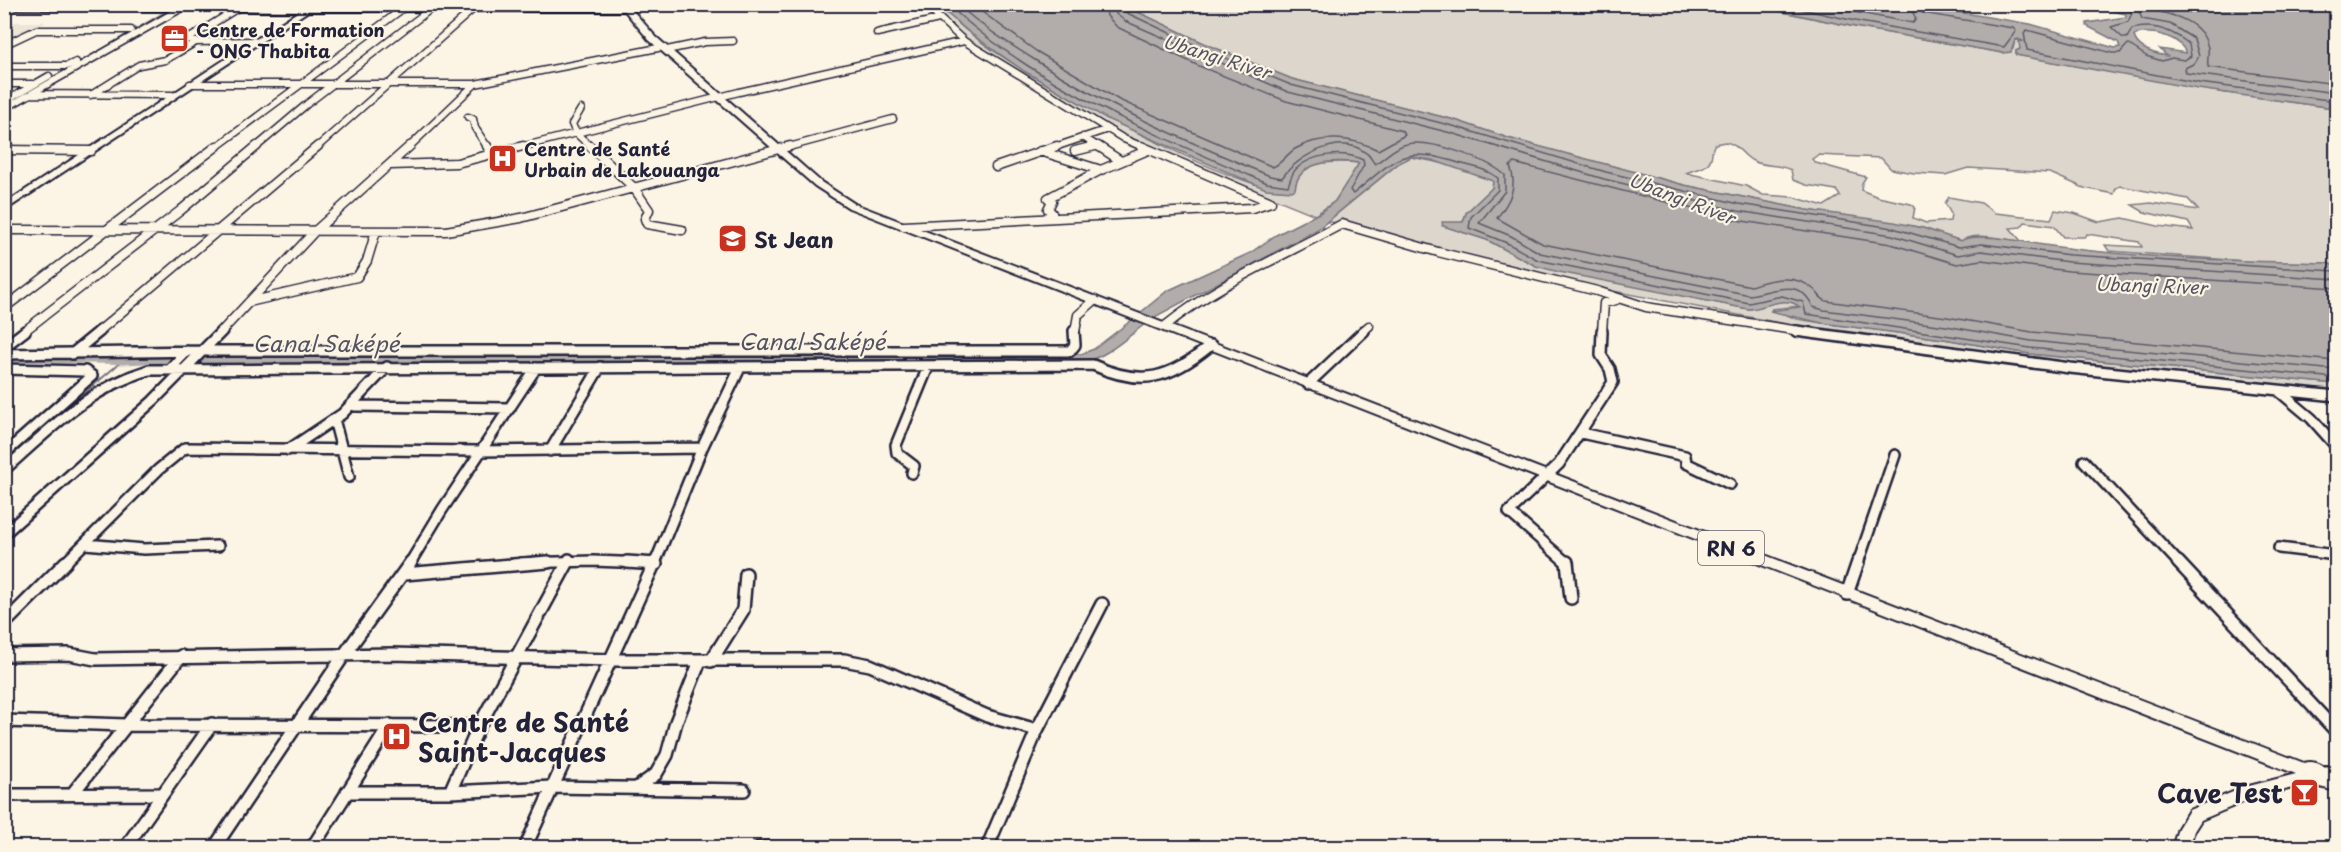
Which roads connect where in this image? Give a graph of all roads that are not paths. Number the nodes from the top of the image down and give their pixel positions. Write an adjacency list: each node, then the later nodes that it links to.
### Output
1 (616, 4): 14 (main road)
2 (924, 4): 16 (street)
3 (94, 6): 9 (main road); 10 (main road)
4 (407, 6): 5 (main road); 11 (main road); 32 (street)
5 (436, 6): 6 (main road); 33 (street)
6 (477, 6): 7 (main road); 35 (street)
7 (521, 6): 14 (main road)
8 (4, 7): 9 (main road)
9 (15, 7): 15 (street)
10 (178, 7): 13 (main road); 17 (street); 36 (street)
11 (306, 7): 13 (main road); 20 (main road)
12 (625, 7): 14 (main road); 24 (main road, RN 6)
13 (238, 8): 19 (street)
14 (601, 8)
15 (4, 12)
16 (939, 19): 18 (street); 22 (street)
17 (131, 30): 23 (street); 26 (street)
18 (877, 33)
19 (193, 41): 20 (street); 37 (street)
20 (255, 41): 31 (main road)
21 (733, 41): 24 (street)
22 (964, 41): 41 (street); 47 (street)
23 (4, 45)
24 (665, 49): 34 (street); 41 (main road, RN 6)
25 (4, 66): 26 (street)
26 (67, 66): 27 (street)
27 (59, 70): 28 (street); 30 (street)
28 (4, 71)
29 (4, 84): 30 (street)
30 (34, 84): 40 (street)
31 (190, 84): 32 (street); 38 (main road)
32 (299, 84): 33 (street); 67 (street)
33 (335, 84): 35 (street); 68 (street)
34 (475, 84): 35 (street); 59 (street)
35 (387, 85): 69 (street)
36 (31, 94): 37 (street); 43 (street)
37 (91, 95): 38 (street)
38 (172, 95): 54 (main road)
39 (4, 96): 40 (street)
40 (14, 96): 42 (street)
41 (720, 98): 48 (street); 52 (main road, RN 6)
42 (4, 102)
43 (4, 109)
44 (581, 109): 48 (street)
45 (468, 117): 57 (street)
46 (893, 118): 52 (street)
47 (1108, 129): 49 (street); 53 (street)
48 (576, 134): 57 (street); 62 (street)
49 (1083, 137): 50 (street); 55 (street)
50 (1097, 146): 56 (street); 58 (street)
51 (4, 150): 54 (street)
52 (779, 150): 62 (street); 65 (main road, RN 6)
53 (1148, 150): 58 (street); 64 (street)
54 (91, 151): 63 (main road)
55 (1040, 151): 60 (street); 61 (street)
56 (1075, 151)
57 (492, 154): 59 (street)
58 (1121, 161): 61 (street)
59 (390, 165): 71 (street)
60 (996, 167)
61 (1101, 170): 64 (street)
62 (634, 188): 70 (street); 72 (street)
63 (4, 208)
64 (1046, 218): 65 (street)
65 (904, 226): 73 (main road, RN 6)
66 (4, 230): 67 (street)
67 (107, 230): 68 (street); 76 (street)
68 (155, 230): 69 (street); 80 (street)
69 (217, 230): 71 (street); 84 (street)
70 (682, 230)
71 (314, 231): 72 (street); 75 (street)
72 (376, 231): 75 (street)
73 (1095, 300): 77 (main road, RN 6); 82 (street)
74 (1616, 300): 77 (street); 94 (street); 99 (street)
75 (249, 302): 82 (street)
76 (4, 308)
77 (1162, 326): 79 (main road, RN 6)
78 (1369, 326): 93 (street)
79 (1211, 345): 87 (street); 93 (main road, RN 6)
80 (4, 347)
81 (188, 351): 82 (street); 84 (street); 91 (street)
82 (203, 351): 92 (street)
83 (4, 354): 84 (street)
84 (72, 354)
85 (387, 367): 88 (street); 92 (street); 96 (street)
86 (600, 367): 88 (street); 89 (street); 105 (street)
87 (928, 367): 89 (street); 110 (street)
88 (536, 368): 97 (street)
89 (740, 368): 101 (street)
90 (4, 369): 106 (street)
91 (170, 369): 92 (street); 109 (street)
92 (185, 369): 114 (street)
93 (1308, 384): 112 (main road, RN 6)
94 (2280, 391): 95 (street); 100 (street)
95 (2337, 396)
96 (355, 406): 97 (street); 98 (street)
97 (510, 408): 104 (street)
98 (335, 423): 102 (street); 103 (street)
99 (1581, 433): 112 (street); 113 (street)
100 (2337, 446)
101 (702, 448): 105 (street); 120 (street)
102 (286, 451): 103 (street); 115 (street)
103 (341, 451): 104 (street); 111 (street)
104 (480, 451): 105 (street); 121 (street)
105 (550, 451)
106 (4, 454)
107 (1895, 456): 123 (street)
108 (2084, 461): 140 (street)
109 (4, 470)
110 (912, 473)
111 (349, 477)
112 (1549, 477): 123 (main road, RN 6); 124 (street)
113 (1730, 484)
114 (4, 534)
115 (85, 544): 116 (street); 126 (street)
116 (218, 546)
117 (2279, 548): 118 (street)
118 (2337, 555)
119 (569, 559): 120 (street); 121 (street); 130 (street)
120 (656, 564): 131 (street)
121 (404, 574): 128 (street)
122 (746, 574): 132 (street)
123 (1847, 594): 141 (main road, RN 6)
124 (1571, 598)
125 (1102, 604): 139 (street)
126 (4, 624)
127 (4, 655): 129 (street)
128 (344, 655): 129 (street); 130 (street); 136 (street)
129 (181, 656): 135 (street)
130 (514, 658): 131 (street); 138 (street)
131 (611, 660): 132 (street); 142 (street)
132 (706, 661): 139 (street); 143 (street)
133 (4, 721): 135 (street)
134 (212, 724): 135 (street); 136 (street); 148 (street)
135 (126, 725): 147 (street)
136 (296, 725): 137 (street); 151 (street)
137 (390, 725): 138 (street); 145 (street)
138 (479, 726): 146 (street)
139 (1037, 730): 156 (street)
140 (2337, 731)
141 (2322, 776): 157 (main road)
142 (552, 787): 143 (street); 146 (street); 153 (street)
143 (638, 787): 144 (street)
144 (744, 790)
145 (347, 792): 146 (street); 152 (street)
146 (450, 792)
147 (73, 793): 148 (street); 149 (street)
148 (160, 794): 150 (street)
149 (4, 795)
150 (125, 848)
151 (214, 848)
152 (312, 848)
153 (525, 848)
154 (759, 848): 155 (street)
155 (799, 848)
156 (987, 848)
157 (2180, 848)

